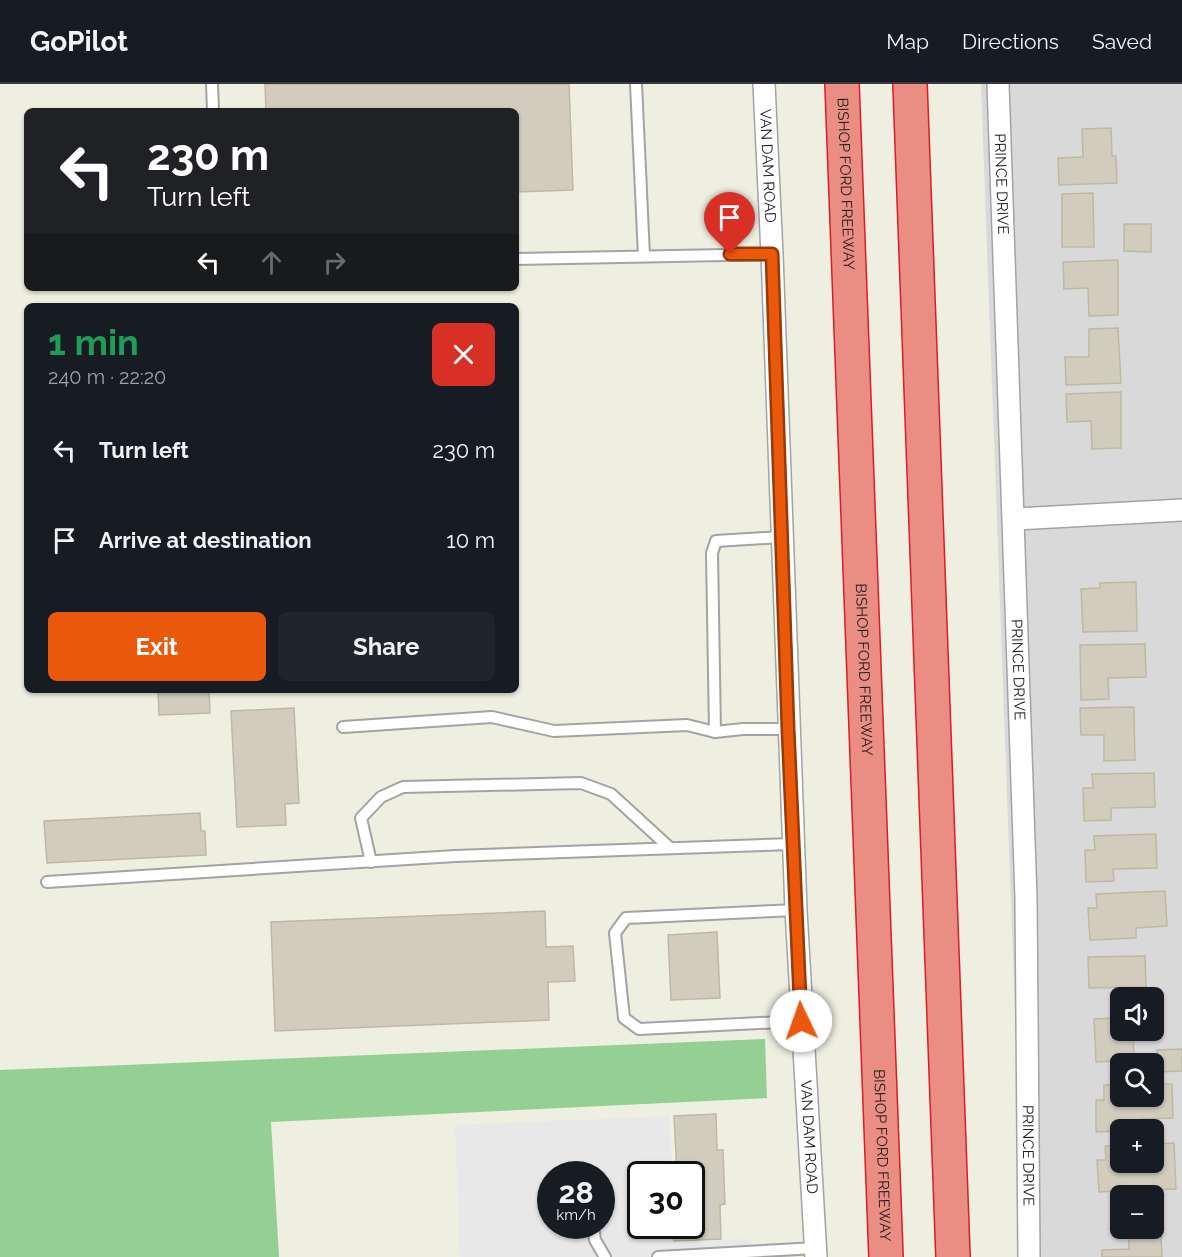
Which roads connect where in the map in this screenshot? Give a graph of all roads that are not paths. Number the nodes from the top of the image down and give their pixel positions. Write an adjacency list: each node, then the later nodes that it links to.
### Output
1 (212, 84): 7 (lane)
2 (636, 84): 9 (lane)
3 (764, 84): 8 (street, VAN DAM ROAD)
4 (842, 84): 27 (highway, BISHOP FORD FREEWAY)
5 (910, 84): 28 (highway)
6 (998, 84): 12 (street, PRINCE DRIVE)
7 (213, 108)
8 (772, 254): 9 (lane); 13 (street, VAN DAM ROAD)
9 (644, 256): 10 (lane)
10 (519, 259)
11 (1182, 510): 12 (street)
12 (1014, 519): 29 (street, PRINCE DRIVE)
13 (782, 537): 15 (street, VAN DAM ROAD); 16 (lane)
14 (343, 727): 16 (lane)
15 (788, 729): 16 (lane); 17 (street, VAN DAM ROAD)
16 (715, 732)
17 (793, 844): 18 (lane); 21 (street, VAN DAM ROAD)
18 (670, 848): 19 (lane); 19 (lane)
19 (371, 862): 20 (lane)
20 (47, 882)
21 (795, 910): 22 (street, VAN DAM ROAD); 22 (lane)
22 (801, 1021): 24 (street, VAN DAM ROAD)
23 (595, 1239): 25 (lane)
24 (816, 1252): 26 (lane)
25 (605, 1257)
26 (658, 1257)
27 (886, 1257)
28 (953, 1257)
29 (1029, 1257)

